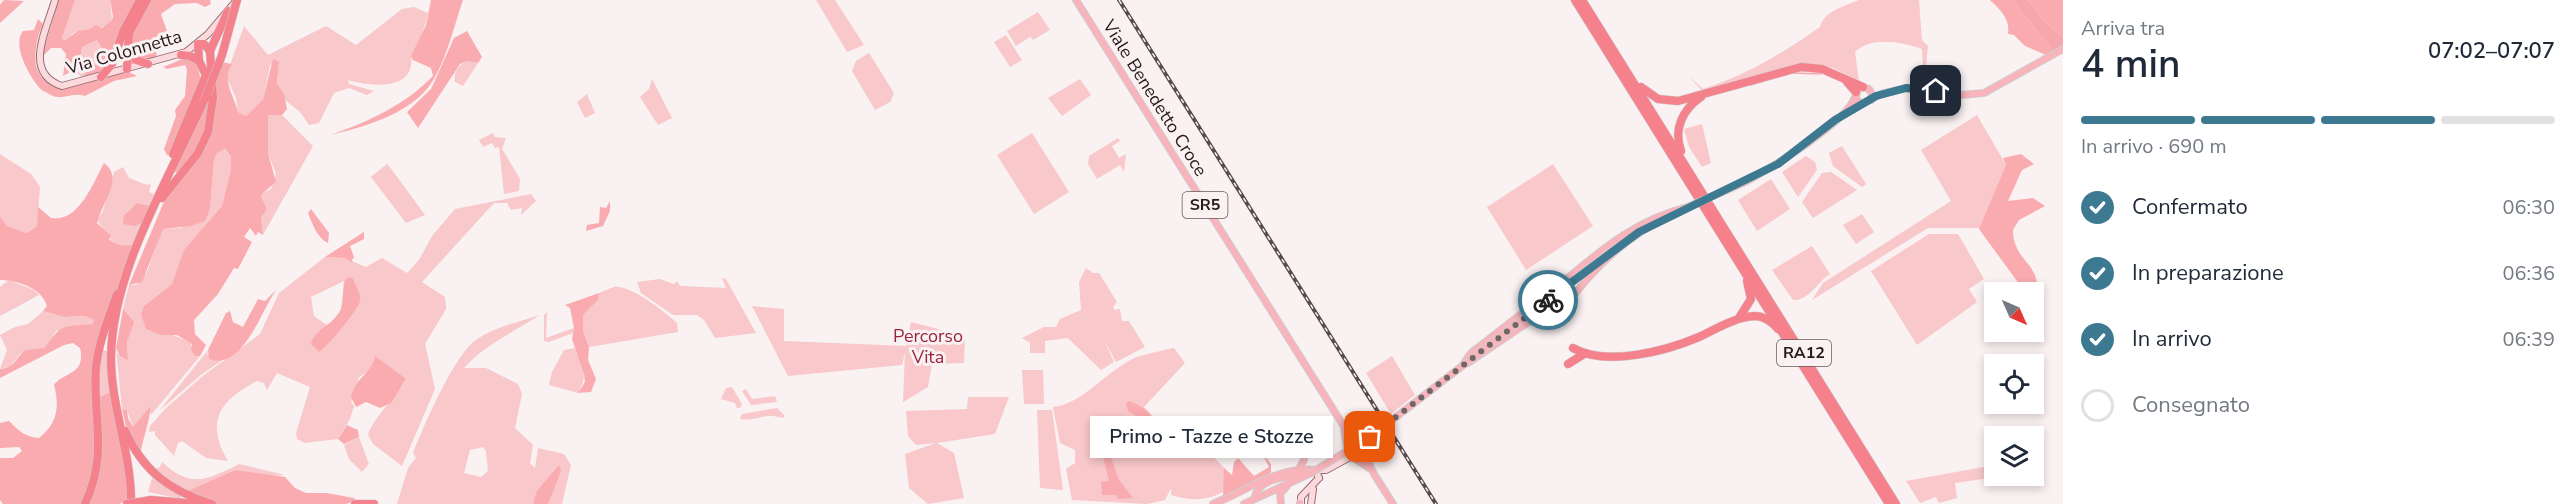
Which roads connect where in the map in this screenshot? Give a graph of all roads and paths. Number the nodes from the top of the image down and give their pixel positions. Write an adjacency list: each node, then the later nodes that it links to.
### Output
1 (55, 0): 19 (main road, Via Colonnetta)
2 (140, 0): 11 (highway)
3 (147, 0): 12 (highway)
4 (237, 0): 8 (main road, Via Colonnetta); 29 (highway, bridge)
5 (1076, 0): 46 (main road, Viale Benedetto Croce / SR5)
6 (1575, 0): 34 (highway, RA12)
7 (1582, 0): 16 (highway, RA12)
8 (228, 10): 9 (main road, Via Colonnetta); 13 (highway)
9 (198, 44): 13 (highway); 14 (main road, Via Colonnetta); 15 (highway)
10 (2063, 49): 22 (main road)
11 (118, 50): 18 (highway); 19 (highway)
12 (128, 50): 17 (highway); 18 (highway)
13 (210, 51): 31 (highway)
14 (181, 55): 15 (highway); 17 (main road, Via Colonnetta)
15 (199, 61): 29 (highway)
16 (1620, 61): 24 (highway); 28 (highway, RA12)
17 (148, 64): 18 (main road, Via Colonnetta)
18 (127, 69): 19 (main road, Via Colonnetta)
19 (101, 77)
20 (1844, 78): 21 (highway); 23 (highway); 24 (highway)
21 (1865, 87): 22 (main road); 23 (main road); 25 (main road)
22 (1889, 91): 25 (main road)
23 (1856, 94): 26 (main road); 27 (main road)
24 (1703, 95): 28 (highway)
25 (1871, 100): 26 (main road)
26 (1862, 104): 27 (main road)
27 (1835, 120): 30 (main road, bridge)
28 (1688, 169): 75 (highway, RA12)
29 (162, 187): 31 (highway)
30 (1688, 207): 32 (main road); 35 (main road)
31 (151, 214): 33 (highway)
32 (1618, 246): 37 (main road, bridge); 44 (main road, bridge)
33 (134, 260): 45 (highway); 62 (highway)
34 (1743, 267): 39 (highway); 40 (highway, RA12)
35 (1547, 295): 36 (main road); 37 (main road)
36 (1534, 304): 38 (main road); 44 (main road)
37 (1563, 310): 38 (main road)
38 (1536, 317): 44 (main road, bridge)
39 (1738, 319): 40 (highway); 42 (highway)
40 (1788, 339): 74 (highway, RA12)
41 (1573, 348): 42 (highway)
42 (1584, 354): 43 (highway)
43 (1568, 364)
44 (1462, 366): 54 (main road, bridge)
45 (120, 424): 63 (highway); 66 (highway)
46 (1343, 425): 47 (main road, SR5); 48 (main road, SR5)
47 (1358, 440): 48 (main road); 50 (main road, SR5)
48 (1348, 445): 51 (main road, SR5)
49 (1304, 450): 52 (main road)
50 (1365, 452): 51 (main road); 55 (main road, SR5)
51 (1350, 457): 53 (main road); 55 (main road, SR5)
52 (1299, 469): 53 (main road); 69 (main road)
53 (1322, 470): 57 (main road)
54 (1311, 473): 56 (main road); 58 (main road)
55 (1374, 474): 73 (main road, SR5)
56 (1289, 484): 70 (main road); 71 (main road)
57 (1314, 486): 59 (main road); 61 (main road)
58 (1255, 496)
59 (1305, 496): 61 (main road); 72 (main road)
60 (152, 500): 63 (highway, bridge); 64 (highway); 65 (highway)
61 (1311, 502)
62 (86, 504)
63 (129, 504)
64 (171, 504)
65 (197, 504)
66 (212, 504)
67 (355, 504): 68 (highway)
68 (374, 504)
69 (1213, 504)
70 (1244, 504)
71 (1281, 504)
72 (1300, 504)
73 (1393, 504)
74 (1889, 504)
75 (1896, 504)

